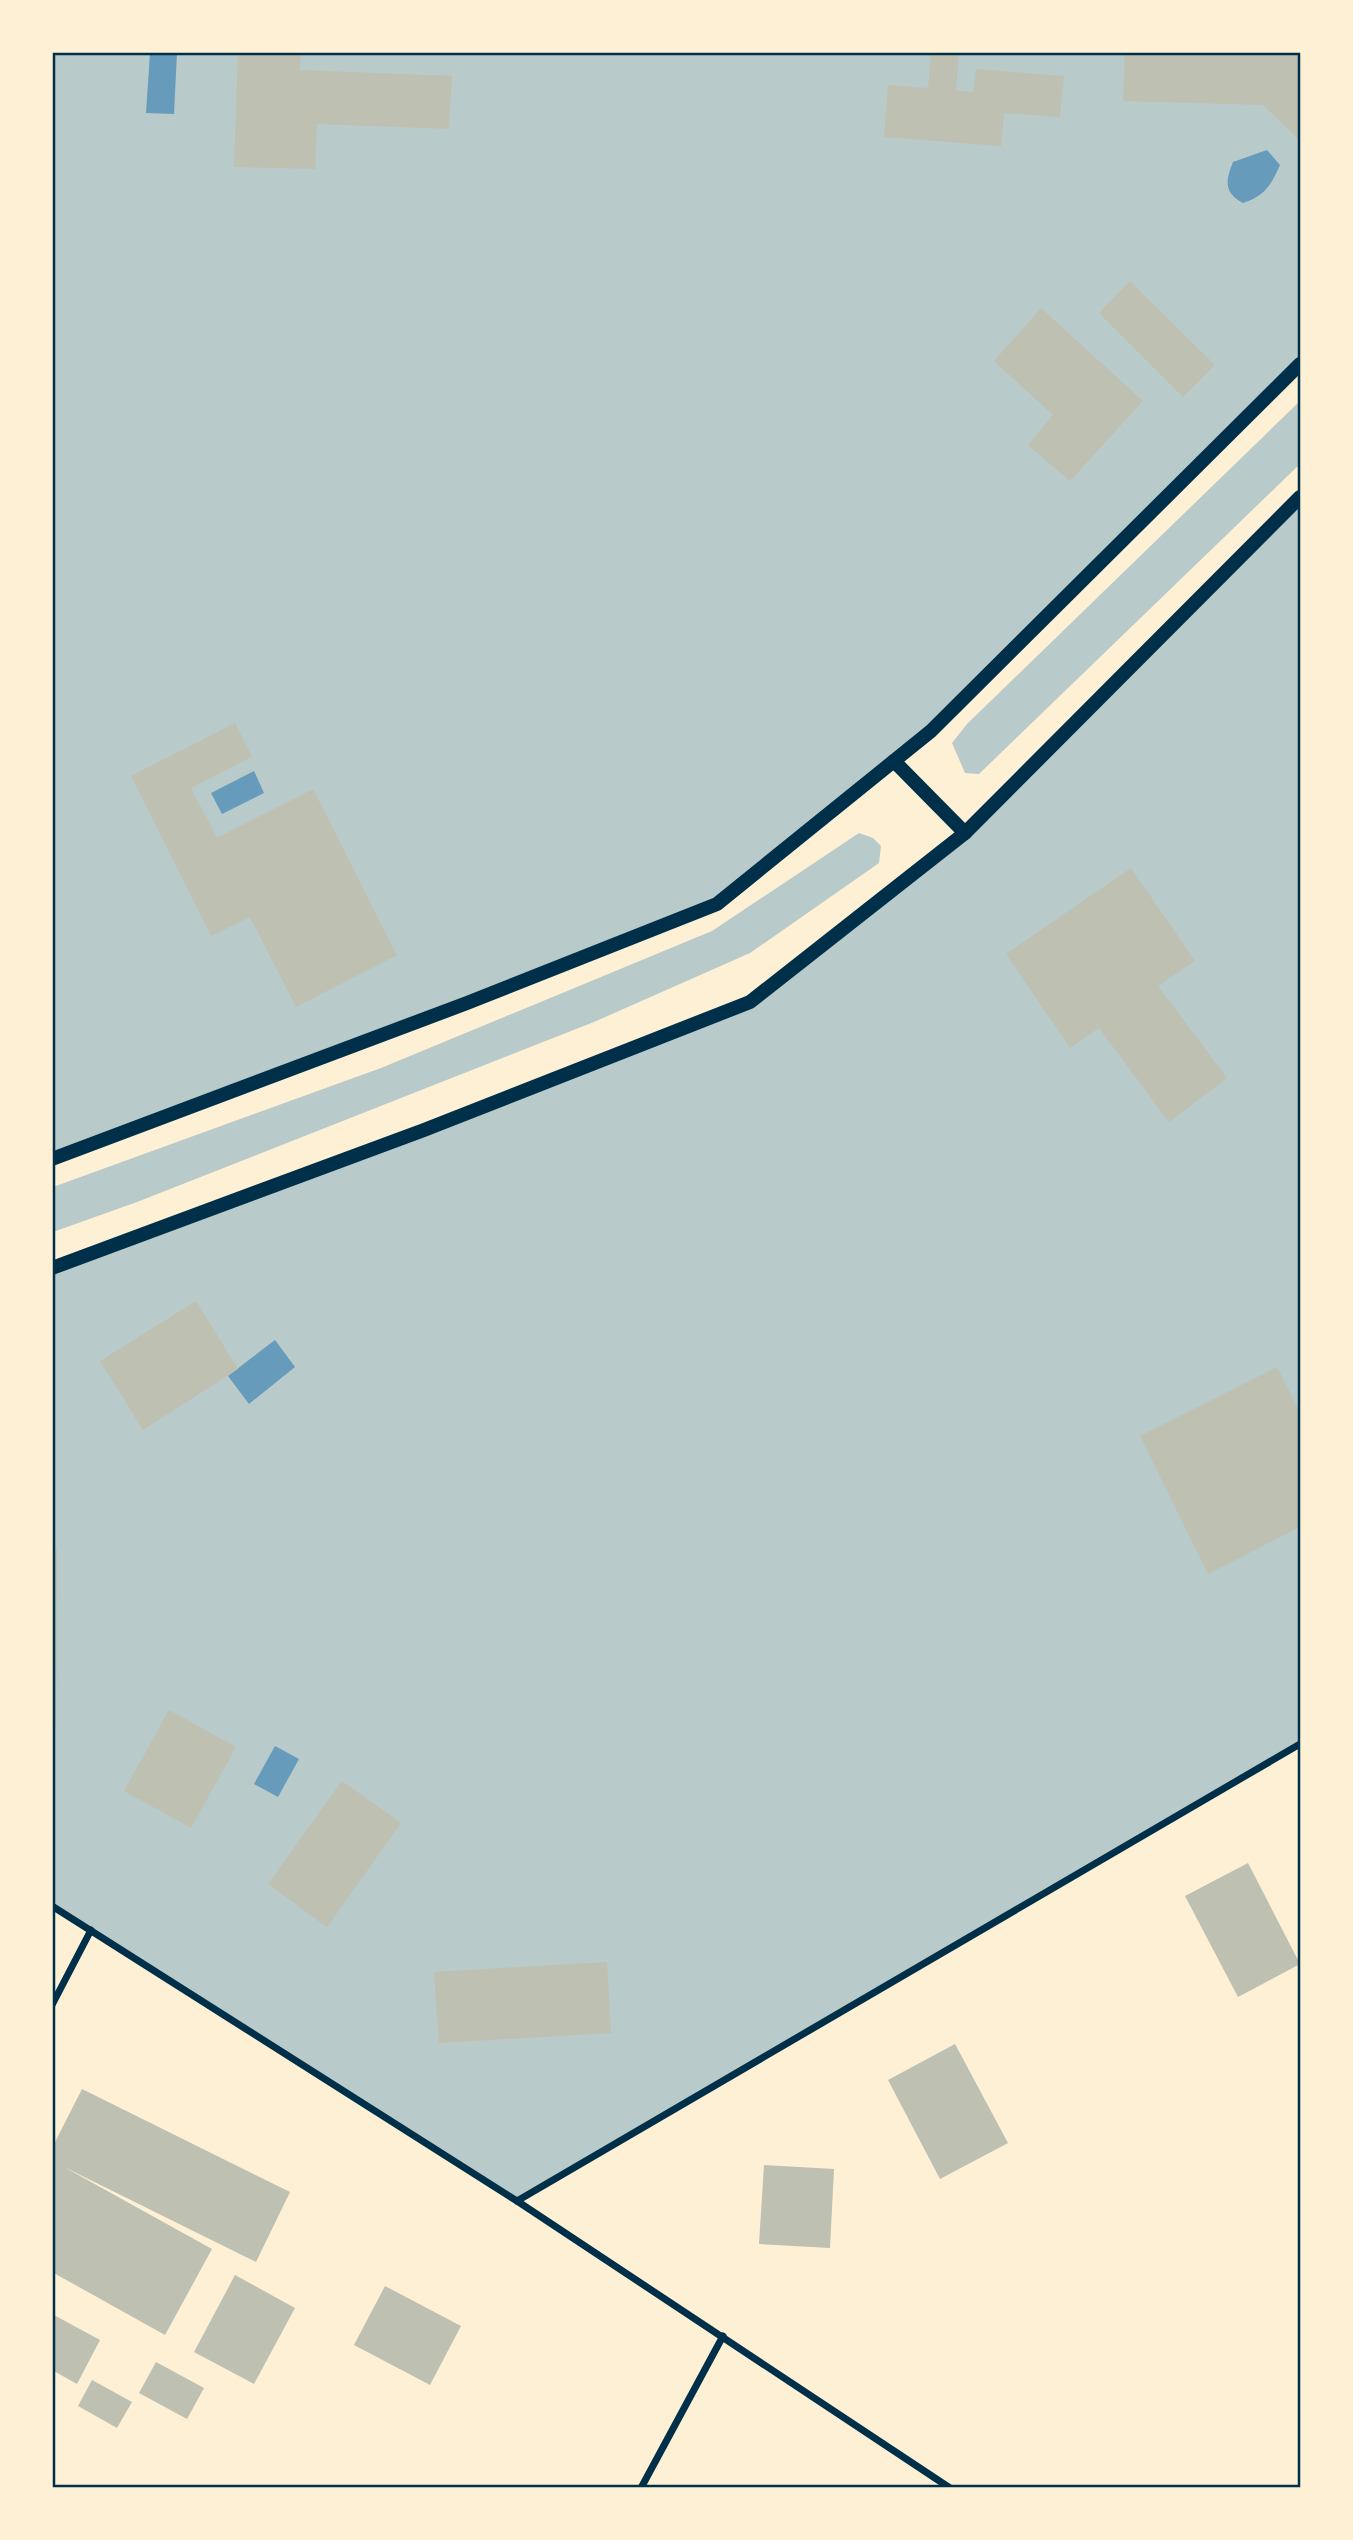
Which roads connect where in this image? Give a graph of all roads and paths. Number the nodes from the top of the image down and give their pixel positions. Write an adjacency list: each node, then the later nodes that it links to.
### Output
1 (1300, 363): 3 (main road)
2 (1300, 497): 4 (main road)
3 (894, 761): 4 (main road); 5 (main road)
4 (965, 833): 6 (main road)
5 (52, 1159)
6 (52, 1268)
7 (1300, 1744): 11 (street)
8 (52, 1906): 9 (street)
9 (91, 1930): 10 (street); 11 (street)
10 (52, 2005)
11 (516, 2201): 12 (street)
12 (723, 2336): 13 (street); 14 (street)
13 (641, 2487)
14 (950, 2487)

